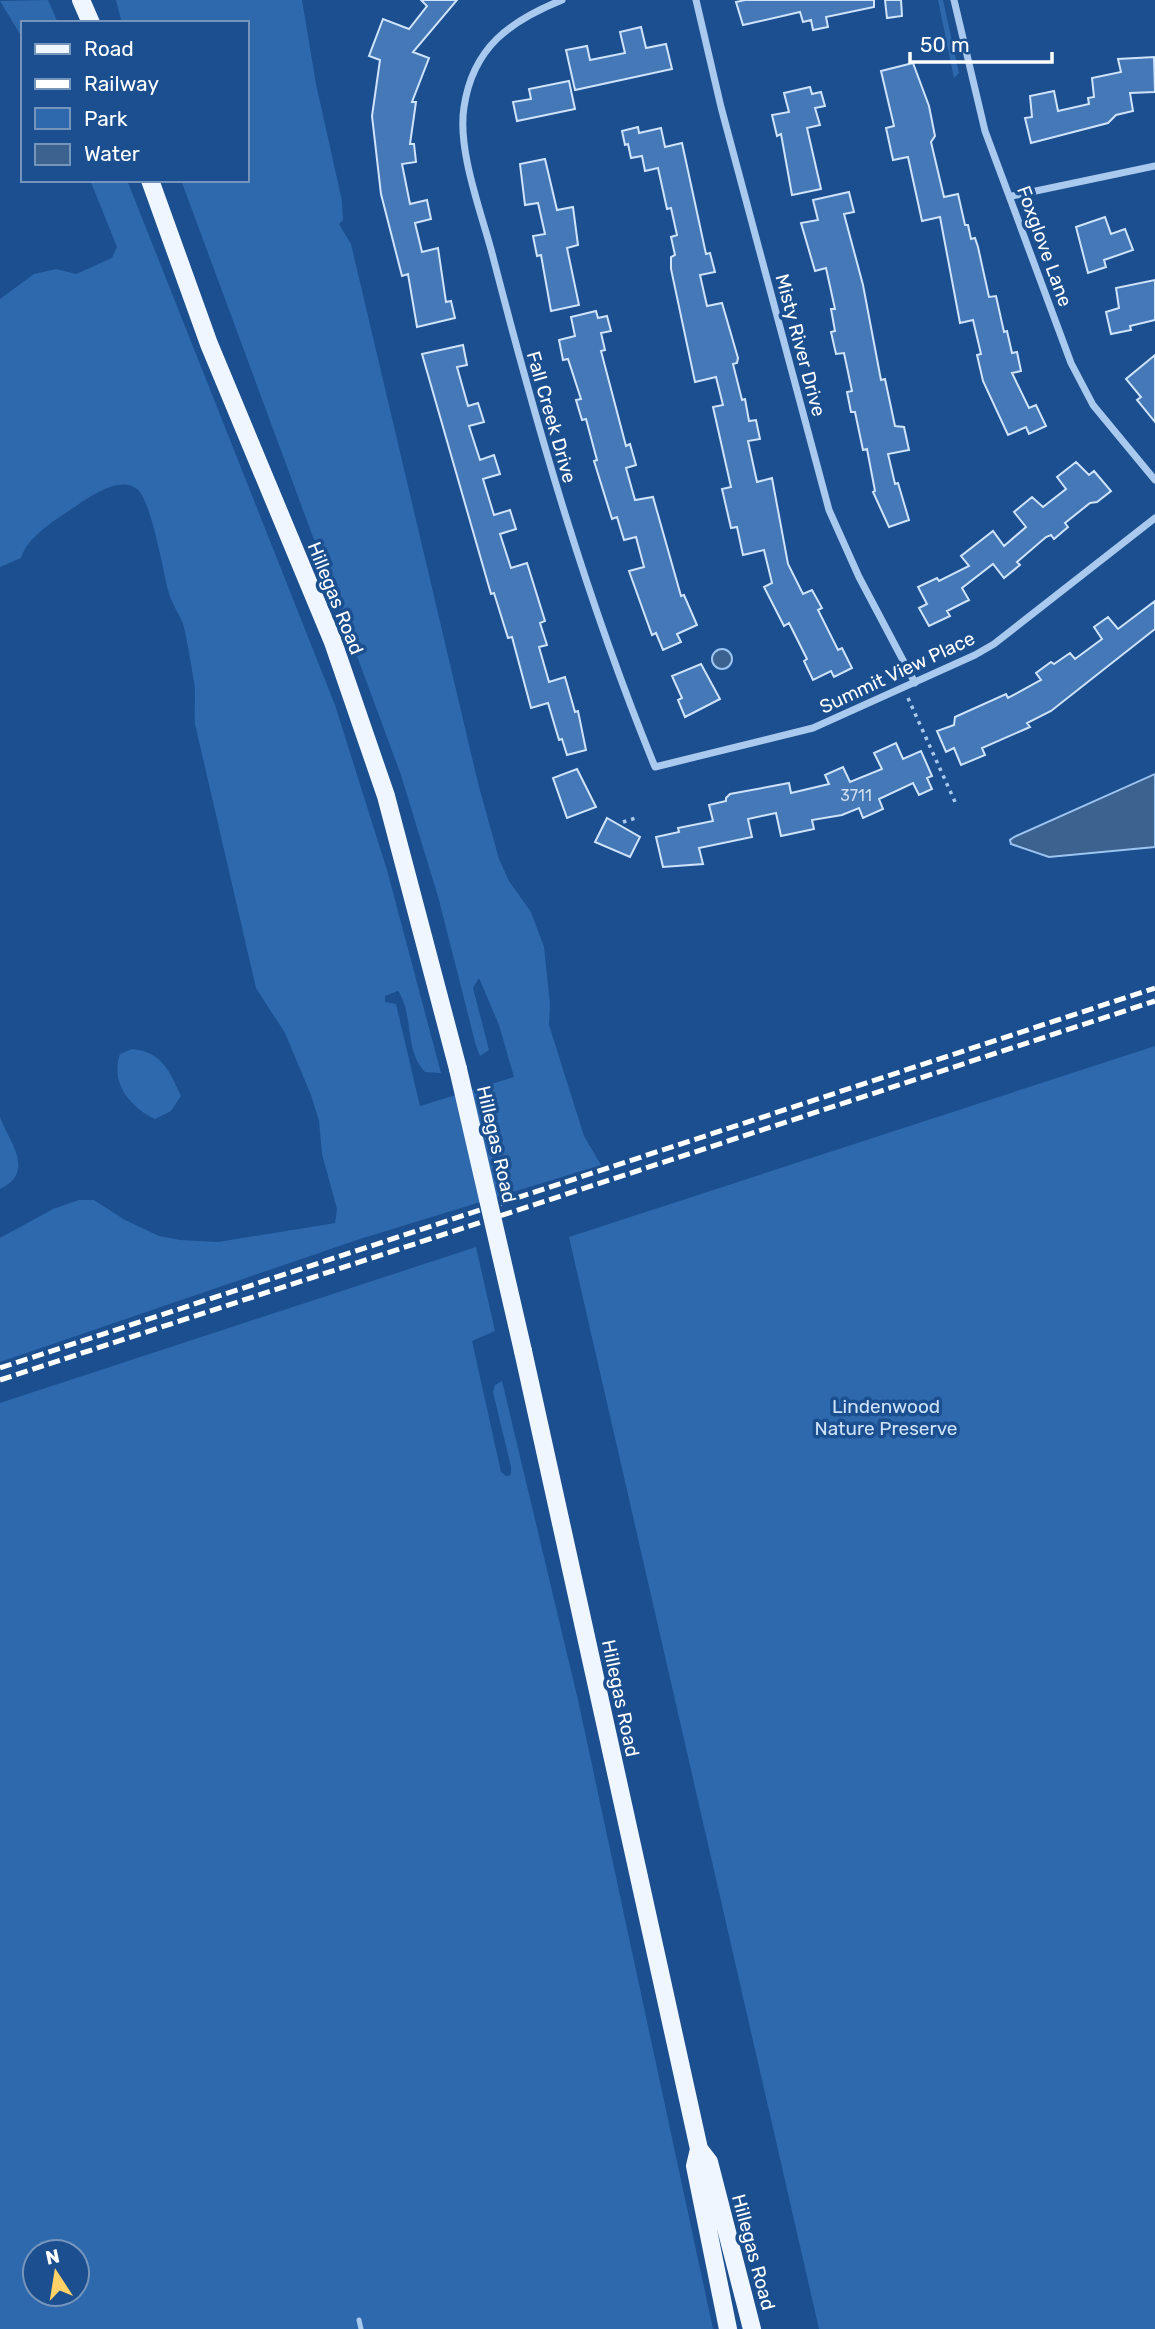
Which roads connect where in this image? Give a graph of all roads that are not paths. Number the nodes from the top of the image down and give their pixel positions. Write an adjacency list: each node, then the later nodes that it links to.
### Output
1 (81, 0): 5 (main road)
2 (562, 0): 12 (street, Fall Creek Drive)
3 (696, 0): 11 (street, Misty River Drive)
4 (954, 0): 8 (street, Foxglove Lane)
5 (90, 21)
6 (1155, 166): 8 (street)
7 (151, 182): 13 (main road, Hillegas Road, bridge)
8 (1012, 196): 9 (street, Foxglove Lane)
9 (1155, 480)
10 (1155, 518): 11 (street, Summit View Place)
11 (915, 683): 12 (street, Summit View Place)
12 (655, 767)
13 (699, 2148): 16 (main road, Hillegas Road); 17 (main road, Hillegas Road)
14 (359, 2320): 15 (lane)
15 (360, 2329)
16 (728, 2329)
17 (752, 2329)

